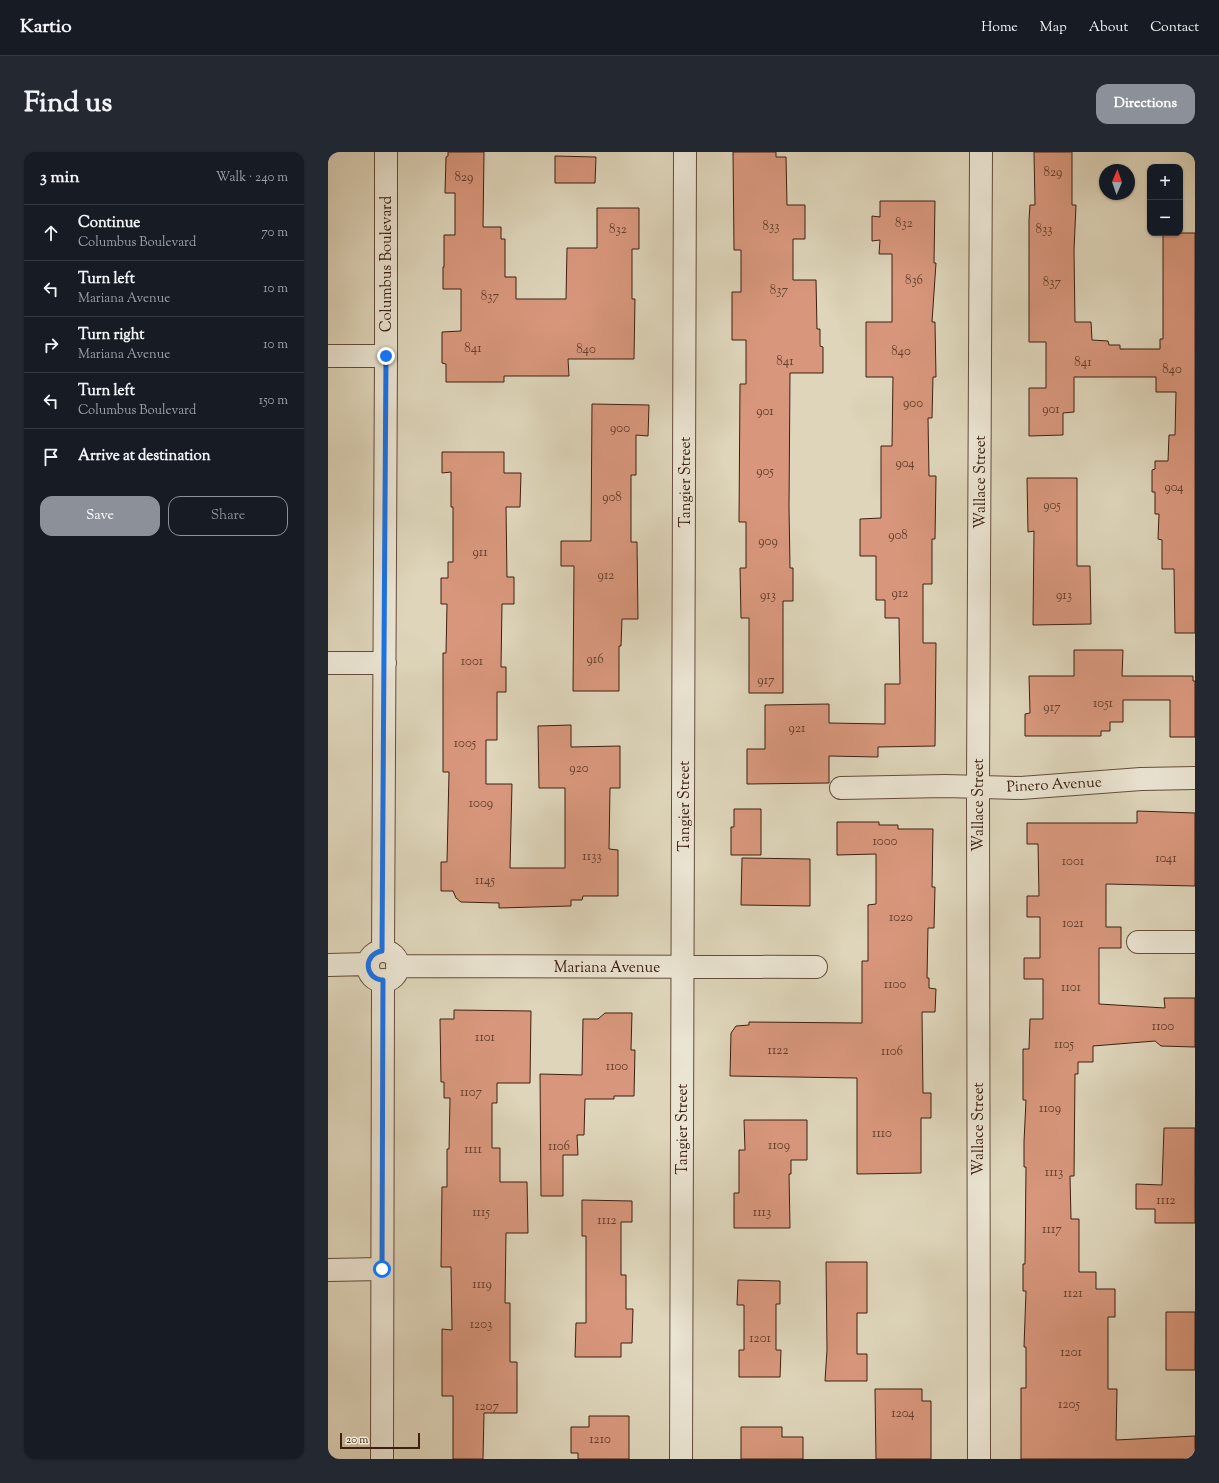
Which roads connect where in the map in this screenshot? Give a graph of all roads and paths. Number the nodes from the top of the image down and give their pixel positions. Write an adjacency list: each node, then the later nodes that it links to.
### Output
1 (386, 152): 5 (street, Columbus Boulevard)
2 (685, 152): 15 (street, Tangier Street)
3 (981, 152): 9 (street, Wallace Street)
4 (328, 356): 5 (street)
5 (386, 356): 7 (street, Columbus Boulevard)
6 (328, 663): 7 (street)
7 (385, 663): 14 (street, Columbus Boulevard)
8 (1195, 778): 9 (street, Pinero Avenue)
9 (978, 787): 10 (street, Pinero Avenue); 21 (street, Wallace Street)
10 (841, 788)
11 (1138, 942): 12 (street)
12 (1195, 942)
13 (328, 965): 14 (street, Mariana Avenue)
14 (383, 965): 15 (street, Mariana Avenue); 17 (street, Columbus Boulevard)
15 (682, 967): 16 (street, Mariana Avenue); 20 (street, Tangier Street)
16 (816, 967)
17 (382, 1269): 18 (street); 19 (street, Columbus Boulevard)
18 (328, 1270)
19 (382, 1459)
20 (682, 1459)
21 (979, 1459)

